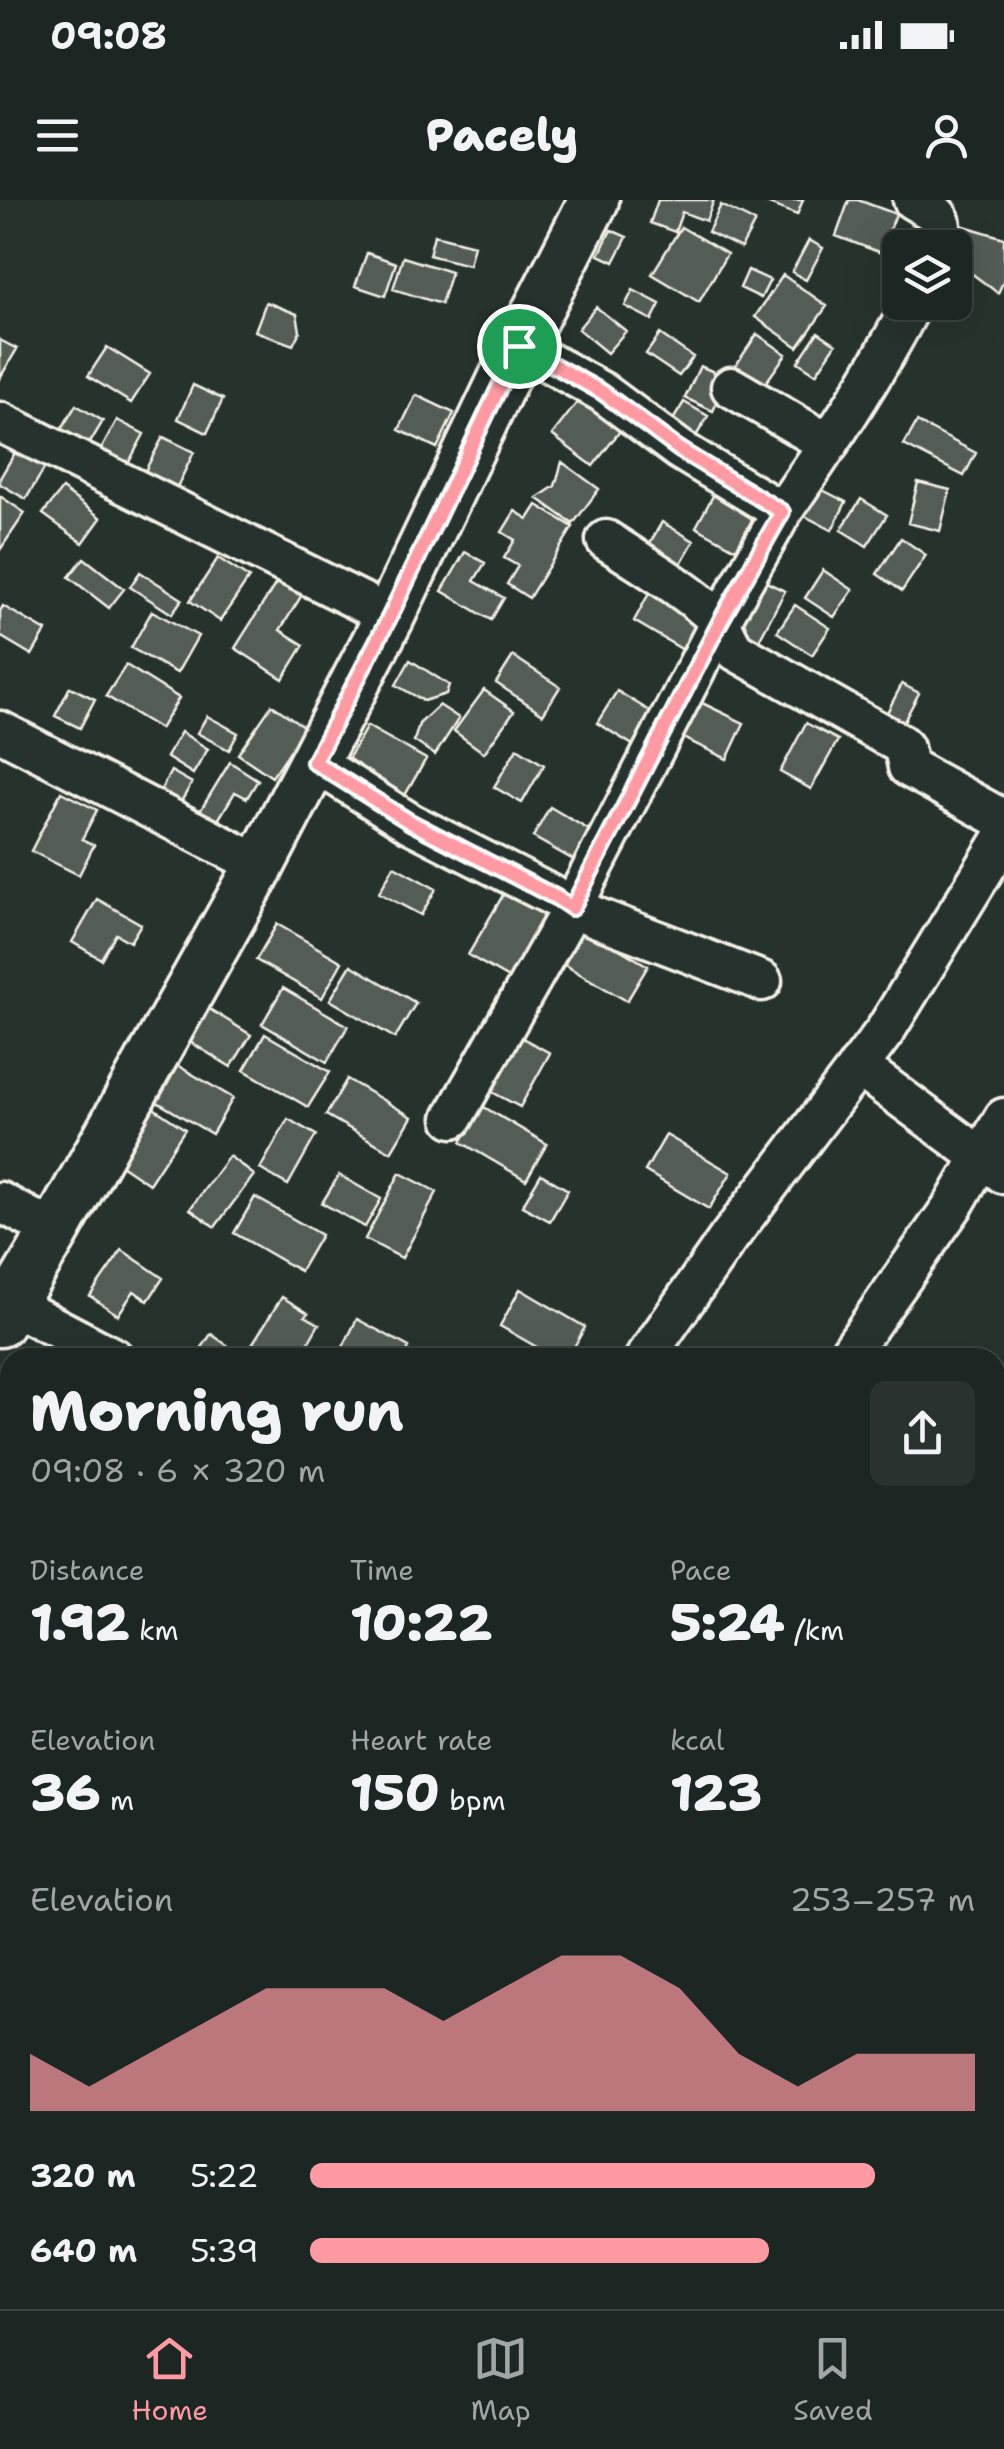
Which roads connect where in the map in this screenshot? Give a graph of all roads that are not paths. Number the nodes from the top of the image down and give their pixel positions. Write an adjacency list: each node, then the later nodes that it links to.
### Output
1 (594, 200): 5 (street)
2 (913, 200): 3 (street)
3 (940, 230)
4 (903, 320): 8 (street)
5 (519, 346): 9 (street); 11 (street)
6 (731, 386): 8 (street)
7 (0, 422): 11 (street)
8 (829, 444): 9 (street)
9 (782, 512): 12 (street)
10 (606, 540): 12 (street)
11 (390, 616): 14 (street)
12 (720, 622): 15 (street); 18 (street)
13 (0, 732): 17 (street)
14 (314, 762): 17 (street); 18 (street)
15 (1004, 820)
16 (1004, 837): 20 (street)
17 (260, 865): 25 (street)
18 (572, 908): 19 (street); 21 (street)
19 (762, 981)
20 (858, 1066): 23 (street); 28 (street)
21 (453, 1118)
22 (1004, 1118): 23 (street)
23 (992, 1165): 29 (street)
24 (0, 1202): 25 (street)
25 (54, 1231): 26 (street)
26 (6, 1313): 27 (street)
27 (90, 1348)
28 (652, 1348)
29 (853, 1348)

